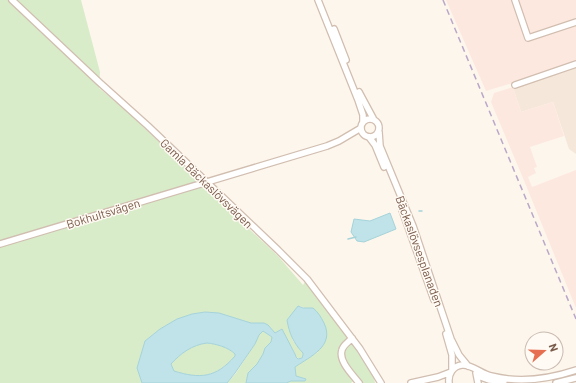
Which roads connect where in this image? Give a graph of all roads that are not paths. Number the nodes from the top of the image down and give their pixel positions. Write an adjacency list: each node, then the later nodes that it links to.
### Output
1 (12, 0): 14 (street, Gamla Bäckaslövsvägen)
2 (318, 0): 9 (street)
3 (322, 0): 8 (street, Bäckaslövsesplanaden)
4 (515, 0): 5 (street)
5 (576, 22)
6 (576, 64): 7 (street)
7 (514, 84)
8 (372, 118): 9 (street); 11 (street, Bäckaslövsesplanaden)
9 (363, 122): 10 (street)
10 (361, 128): 12 (street, Bokhultsvägen); 13 (street, Bäckaslövsesplanaden)
11 (379, 132): 13 (street); 17 (street, Bäckaslövsesplanaden)
12 (350, 135): 13 (street); 14 (street, Bokhultsvägen)
13 (366, 136): 20 (street, Bäckaslövsesplanaden)
14 (206, 182): 15 (street, Bokhultsvägen); 16 (street, Gamla Bäckaslövsvägen)
15 (0, 244)
16 (352, 338): 24 (street); 25 (street, Gamla Bäckaslövsvägen)
17 (468, 366): 18 (street); 20 (street)
18 (474, 370): 21 (street); 23 (street)
19 (576, 370): 23 (street)
20 (452, 371): 26 (street); 27 (street, Bäckaslövsesplanaden)
21 (478, 376): 23 (street); 28 (street)
22 (576, 378): 29 (street)
23 (513, 379)
24 (359, 383)
25 (381, 383)
26 (410, 383)
27 (449, 383)
28 (478, 383)
29 (556, 383)

